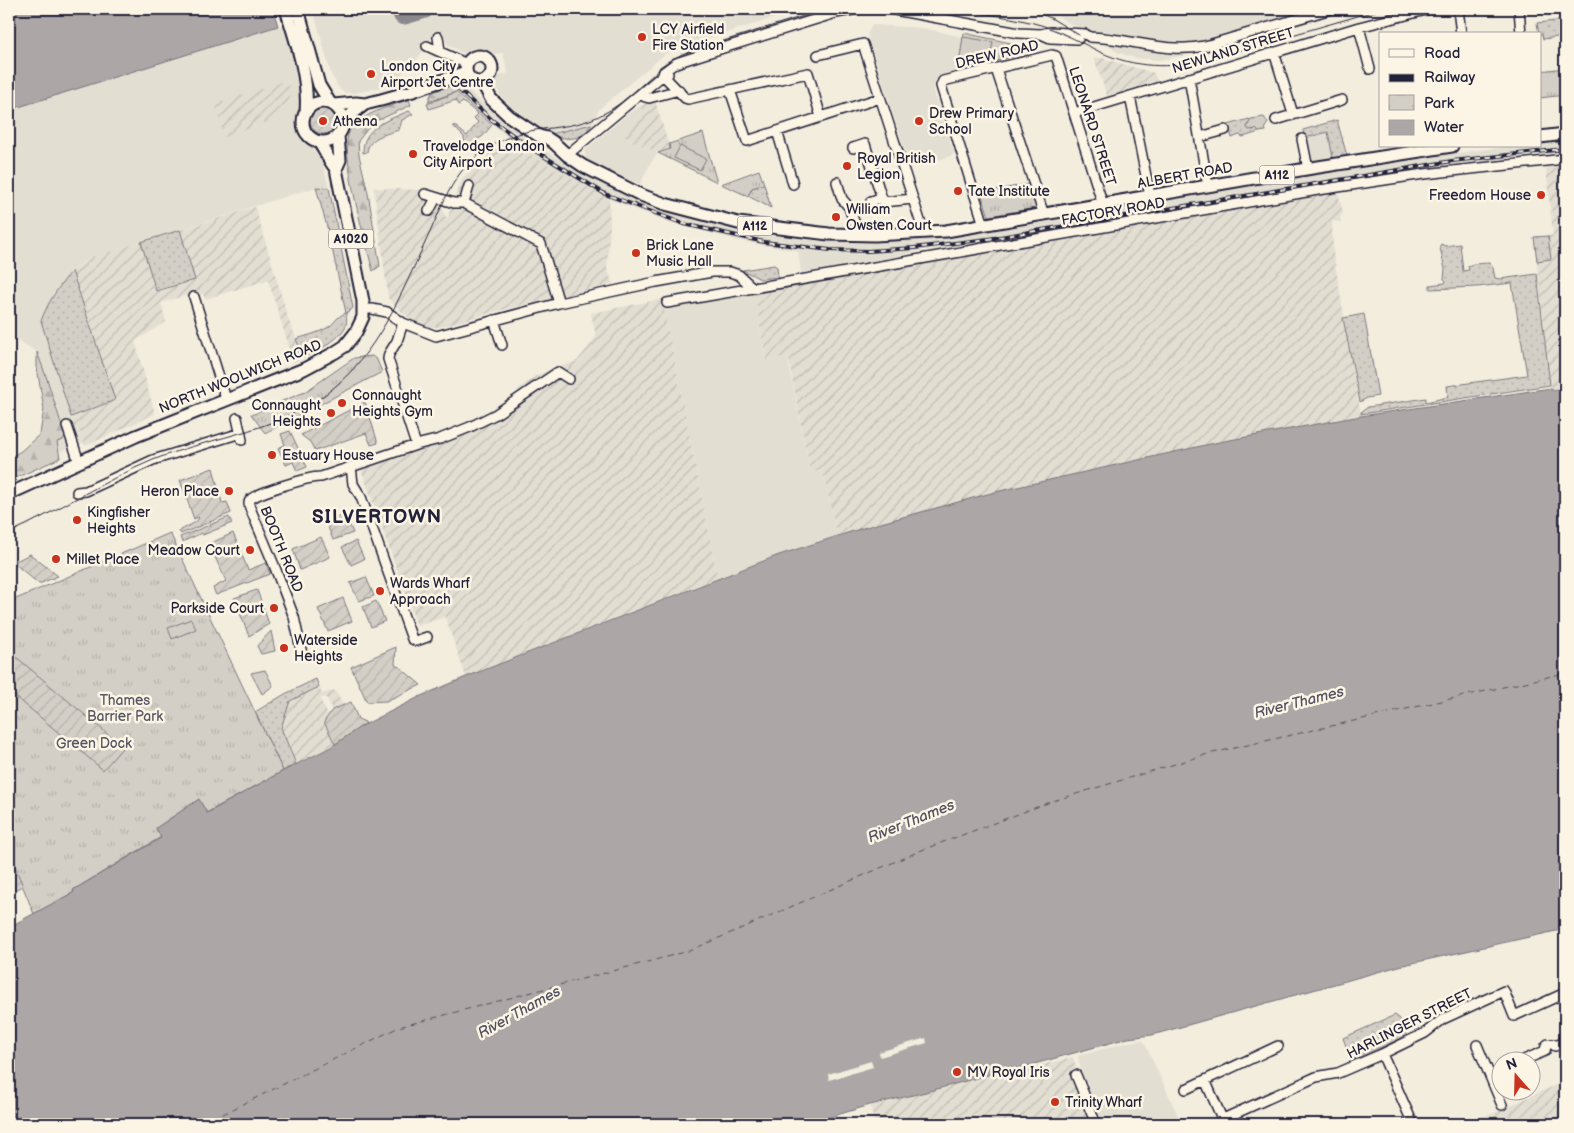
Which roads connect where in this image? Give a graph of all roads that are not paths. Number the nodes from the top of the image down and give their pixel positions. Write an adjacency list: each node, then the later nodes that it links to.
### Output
1 (286, 9): 13 (main road, A1020)
2 (298, 9): 13 (main road, A1020)
3 (858, 9): 22 (street)
4 (890, 9): 5 (street)
5 (1331, 9)
6 (1430, 9): 9 (street, NEWLAND STREET)
7 (1458, 9): 10 (street)
8 (1519, 9): 11 (street)
9 (1359, 26): 16 (street, NEWLAND STREET); 21 (street)
10 (1461, 32)
11 (1521, 32)
12 (438, 38): 15 (street)
13 (301, 40): 33 (main road, A1020); 35 (main road, A1020)
14 (426, 46): 15 (street)
15 (438, 51): 19 (street)
16 (1274, 52): 23 (street, NEWLAND STREET); 37 (street)
17 (818, 55): 31 (street)
18 (1056, 56): 20 (street, DREW ROAD); 36 (street, LEONARD STREET)
19 (467, 68): 24 (main road, A112); 24 (main road); 34 (main road)
20 (996, 69): 68 (street); 69 (street, DREW ROAD)
21 (1370, 69)
22 (663, 76): 25 (street); 29 (street)
23 (1189, 78): 30 (street, NEWLAND STREET); 45 (street)
24 (482, 82): 51 (main road, A112)
25 (671, 83): 26 (street); 28 (street)
26 (678, 90): 27 (street); 28 (street)
27 (730, 90): 38 (street); 42 (street)
28 (665, 93): 29 (street)
29 (641, 94): 51 (street)
30 (1130, 96): 36 (street, NEWLAND STREET); 60 (street)
31 (880, 98): 38 (street); 63 (street)
32 (1342, 100): 37 (street)
33 (332, 104): 34 (main road); 35 (main road); 40 (main road, A1020)
34 (364, 104): 40 (main road)
35 (306, 112): 48 (main road, A1020)
36 (1074, 113): 66 (street, LEONARD STREET)
37 (1293, 114): 39 (street)
38 (821, 117): 42 (street)
39 (1276, 120)
40 (343, 121): 44 (main road, A1020)
41 (1225, 130): 45 (street)
42 (777, 131): 56 (street)
43 (1565, 134): 46 (main road)
44 (338, 136): 48 (main road); 53 (main road, A1020)
45 (1200, 137): 58 (street)
46 (1542, 137)
47 (1302, 139): 54 (street)
48 (319, 142): 53 (main road, A1020)
49 (853, 148): 62 (street)
50 (1439, 148): 54 (main road, ALBERT ROAD / A112)
51 (567, 155): 70 (main road, A112)
52 (1565, 158): 72 (street, FACTORY ROAD)
53 (336, 169): 76 (main road, A1020)
54 (1308, 169): 58 (main road, ALBERT ROAD / A112)
55 (837, 182): 70 (street)
56 (793, 184)
57 (469, 186): 65 (street)
58 (1208, 186): 60 (main road, ALBERT ROAD / A112)
59 (425, 194): 61 (street)
60 (1150, 196): 66 (main road, ALBERT ROAD / A112)
61 (436, 198): 65 (street); 67 (street)
62 (882, 198): 63 (street); 64 (street)
63 (913, 199): 71 (street)
64 (871, 201)
65 (464, 203): 74 (street)
66 (1103, 205): 68 (main road, ALBERT ROAD / A112)
67 (429, 211)
68 (1044, 214): 69 (main road, ALBERT ROAD / A112)
69 (984, 225): 71 (main road, ALBERT ROAD / A112)
70 (857, 234): 71 (main road, A112)
71 (924, 234)
72 (752, 287): 74 (street); 75 (street, FACTORY ROAD)
73 (194, 296): 81 (street)
74 (559, 303): 77 (street)
75 (666, 303)
76 (363, 309): 78 (street); 81 (main road, NORTH WOOLWICH ROAD / A1020)
77 (494, 320): 78 (street); 79 (street)
78 (403, 323): 84 (street)
79 (502, 345)
80 (569, 378): 84 (street)
81 (226, 399): 85 (main road, NORTH WOOLWICH ROAD / A1020)
82 (237, 418): 87 (street)
83 (67, 426): 85 (street)
84 (416, 445): 86 (street)
85 (79, 462): 88 (main road, NORTH WOOLWICH ROAD / A1020)
86 (351, 466): 89 (street); 90 (street, BOOTH ROAD)
87 (76, 492)
88 (9, 494)
89 (427, 637)
90 (302, 654)
91 (1565, 993): 96 (street, HARLINGER STREET)
92 (1565, 1042): 95 (street)
93 (1477, 1045): 98 (street)
94 (1278, 1046): 99 (street)
95 (1542, 1052)
96 (1382, 1054): 102 (street, HARLINGER STREET); 104 (street)
97 (1076, 1075): 103 (street)
98 (1490, 1076): 101 (street)
99 (1205, 1080): 100 (street); 102 (street, HARLINGER STREET)
100 (1186, 1089)
101 (1502, 1104)
102 (1224, 1122)
103 (1096, 1124)
104 (1413, 1124)

